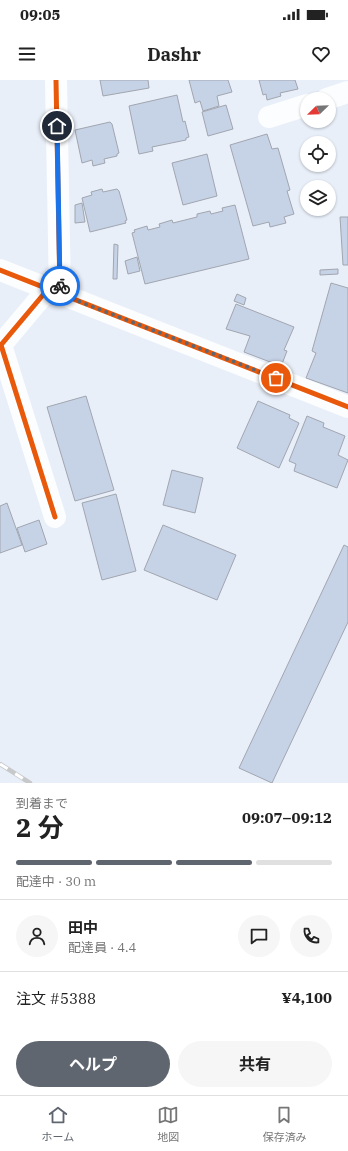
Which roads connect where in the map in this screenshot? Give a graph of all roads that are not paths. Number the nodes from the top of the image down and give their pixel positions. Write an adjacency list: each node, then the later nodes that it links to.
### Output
1 (56, 80): 7 (street)
2 (348, 92): 3 (street)
3 (336, 96)
4 (300, 107): 5 (street)
5 (269, 117)
6 (0, 270): 7 (street)
7 (54, 291): 8 (street); 9 (street)
8 (348, 407)
9 (55, 517)

